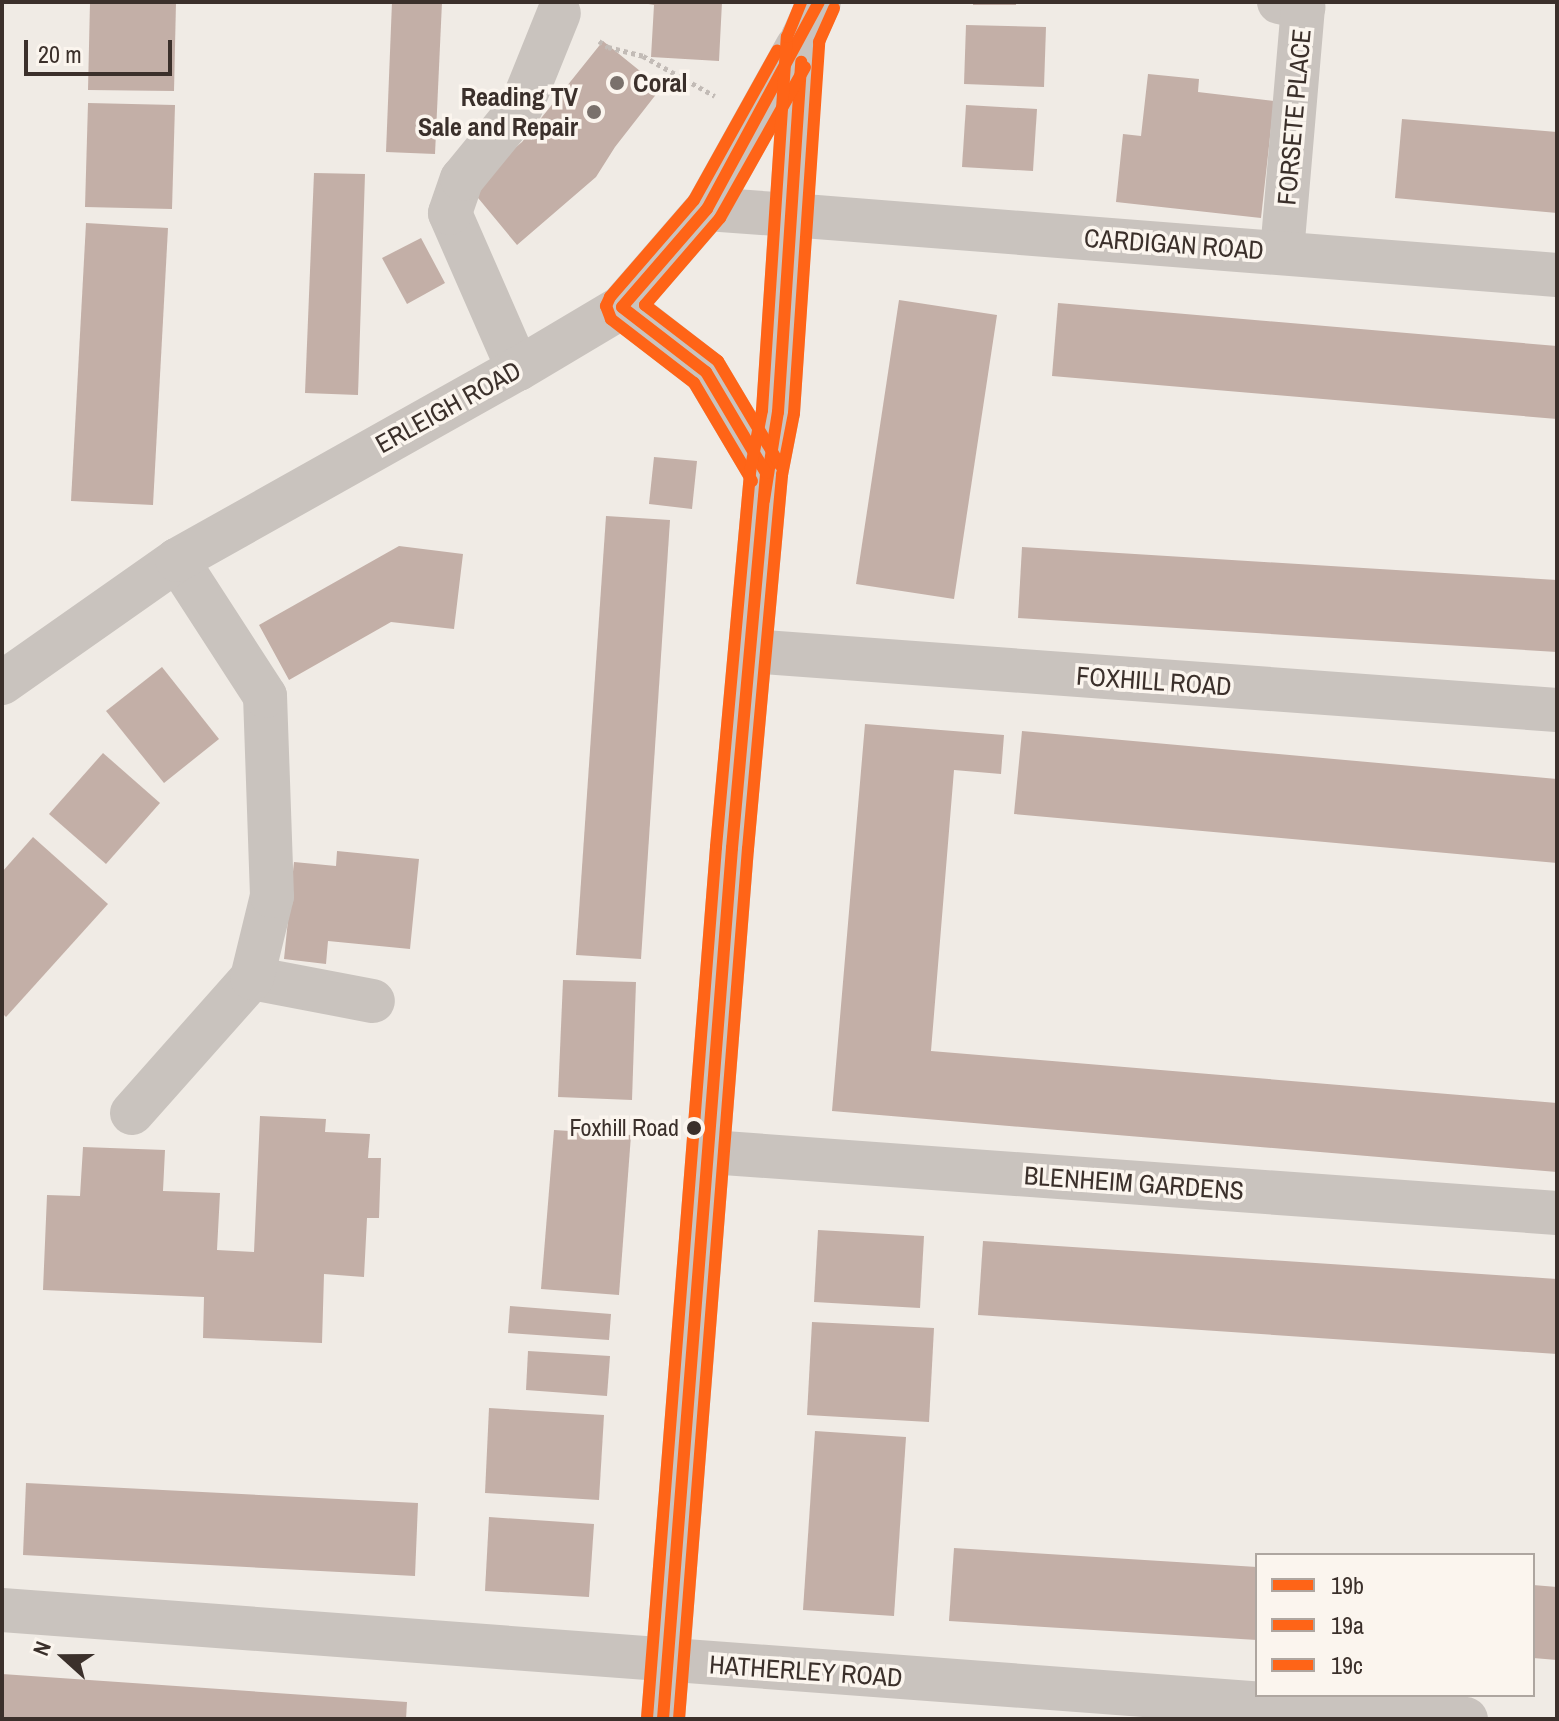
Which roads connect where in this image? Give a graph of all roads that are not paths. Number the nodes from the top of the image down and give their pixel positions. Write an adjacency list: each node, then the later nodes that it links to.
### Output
1 (1279, 2): 6 (street, FORSETE PLACE)
2 (559, 13): 9 (street)
3 (811, 20): 4 (street, ERLEIGH ROAD); 5 (street)
4 (707, 209): 5 (street, CARDIGAN ROAD); 8 (street, ERLEIGH ROAD)
5 (791, 215): 6 (street, CARDIGAN ROAD); 10 (street)
6 (1282, 252): 7 (street, CARDIGAN ROAD)
7 (1557, 275)
8 (622, 307): 9 (street, ERLEIGH ROAD); 10 (street)
9 (518, 369): 11 (street, ERLEIGH ROAD)
10 (766, 473): 12 (street)
11 (177, 560): 13 (street, ERLEIGH ROAD); 15 (street)
12 (750, 651): 14 (street, FOXHILL ROAD); 18 (street)
13 (6, 670)
14 (1557, 710)
15 (252, 978): 16 (street); 17 (street)
16 (373, 1001)
17 (132, 1113)
18 (710, 1152): 19 (street, BLENHEIM GARDENS); 21 (street)
19 (1557, 1213)
20 (2, 1610): 21 (street, HATHERLEY ROAD)
21 (667, 1661): 22 (street); 23 (street, HATHERLEY ROAD)
22 (663, 1719)
23 (1466, 1719)

